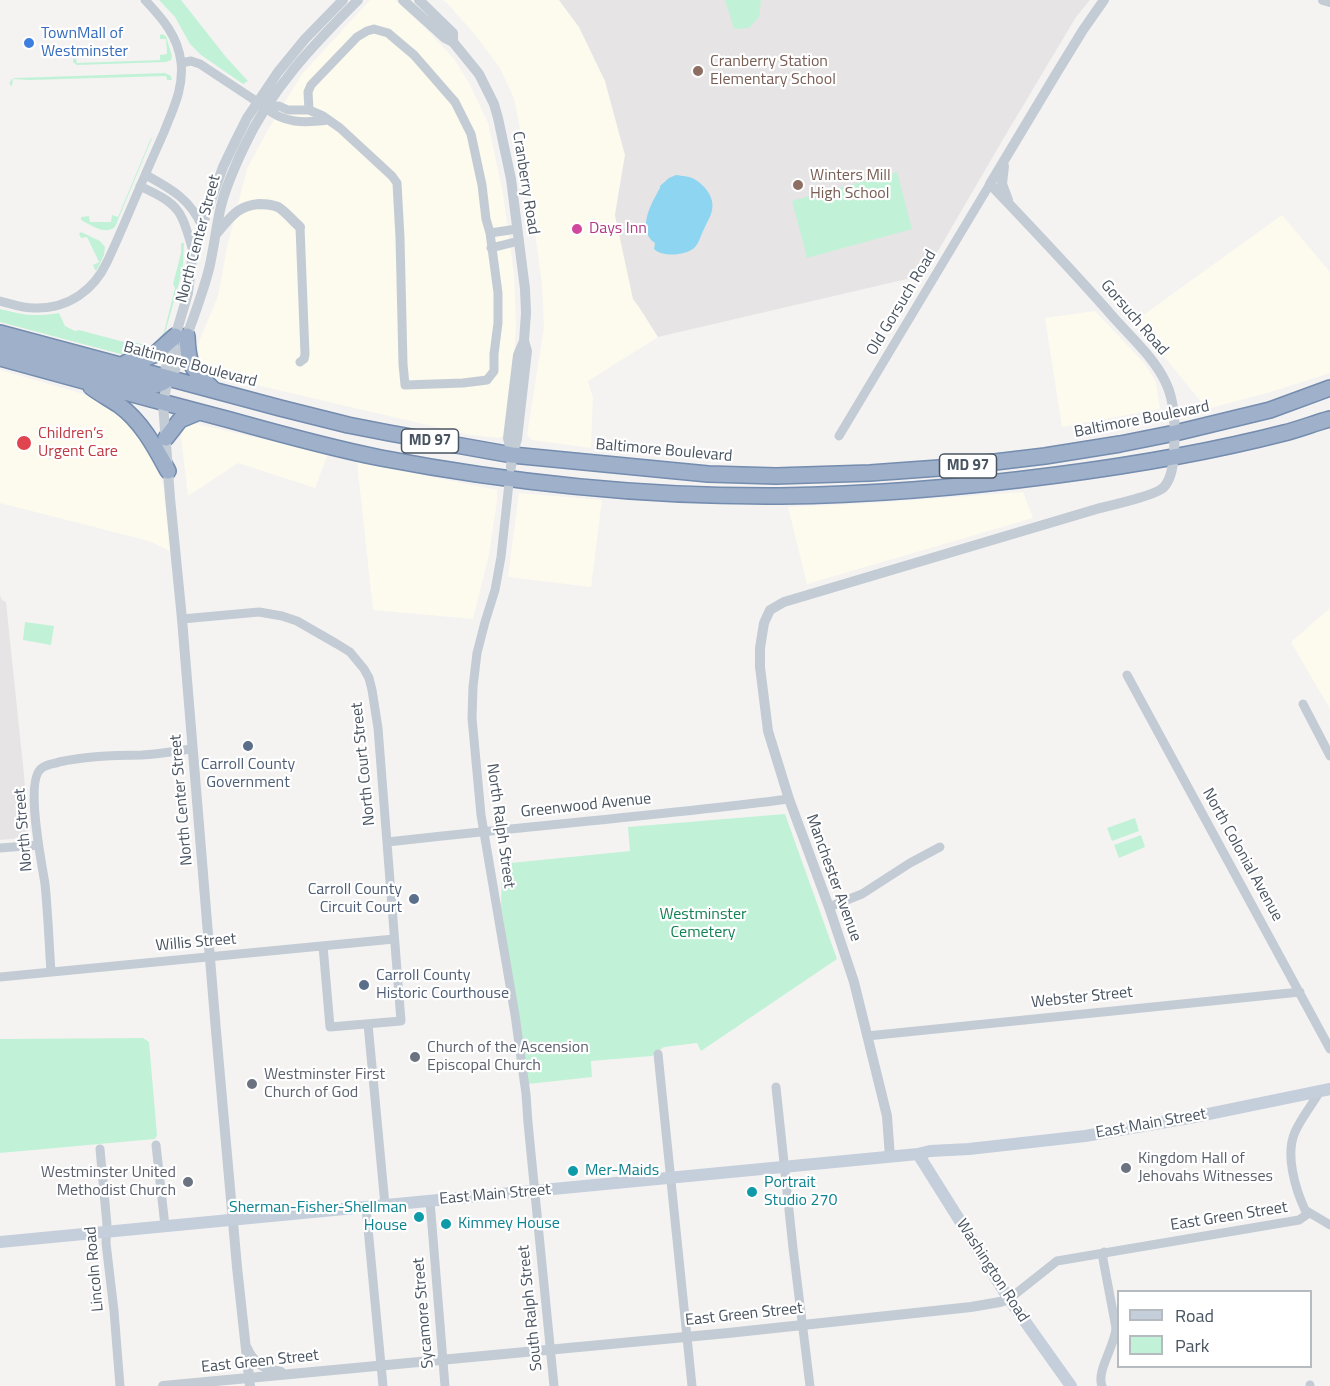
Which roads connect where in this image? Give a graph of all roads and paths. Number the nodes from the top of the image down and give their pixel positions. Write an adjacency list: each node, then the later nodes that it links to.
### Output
1 (145, 0): 10 (street)
2 (343, 0): 11 (street, North Center Street)
3 (358, 0): 11 (street, North Center Street)
4 (403, 0): 9 (street, Cranberry Road)
5 (419, 0): 9 (street, Cranberry Road)
6 (1104, 0): 14 (street)
7 (1323, 0): 8 (street)
8 (1330, 2)
9 (453, 42): 21 (street, Cranberry Road)
10 (181, 63): 11 (street); 15 (street)
11 (261, 105): 12 (street); 13 (street); 19 (street, North Center Street); 23 (street, North Center Street)
12 (309, 110): 13 (street); 22 (street)
13 (328, 120): 25 (street)
14 (1006, 157): 16 (street); 18 (street)
15 (146, 175): 17 (street); 19 (street)
16 (990, 184): 18 (street, Gorsuch Road); 43 (street, Old Gorsuch Road)
17 (140, 186): 26 (street); 28 (street)
18 (1011, 205): 42 (street, Gorsuch Road)
19 (202, 226): 26 (street, North Center Street); 27 (street)
20 (300, 226): 23 (street); 33 (street)
21 (517, 229): 22 (street); 24 (street, Cranberry Road)
22 (490, 233): 25 (street)
23 (215, 235): 27 (street, North Center Street)
24 (519, 241): 25 (street); 46 (street, Cranberry Road)
25 (491, 248)
26 (193, 251): 30 (street, North Center Street)
27 (209, 270): 30 (street, North Center Street)
28 (0, 301)
29 (0, 333): 34 (highway, Baltimore Boulevard / MD 97)
30 (181, 336): 34 (highway); 35 (street, North Center Street); 38 (highway)
31 (0, 346): 35 (highway)
32 (0, 358): 36 (highway, Baltimore Boulevard / MD 97)
33 (300, 362)
34 (120, 366): 35 (highway, Baltimore Boulevard / MD 97)
35 (168, 379): 38 (highway, Baltimore Boulevard / MD 97); 39 (street, North Center Street)
36 (84, 381): 39 (highway, Baltimore Boulevard / MD 97); 47 (highway)
37 (1330, 388): 42 (highway, Baltimore Boulevard / MD 97)
38 (214, 390): 46 (highway, Baltimore Boulevard / MD 97)
39 (163, 403): 40 (highway, Baltimore Boulevard / MD 97); 44 (street, North Center Street)
40 (199, 412): 44 (highway); 46 (highway, Baltimore Boulevard / MD 97)
41 (1330, 419): 45 (highway, Baltimore Boulevard / MD 97)
42 (1175, 433): 45 (street, Gorsuch Road); 46 (highway, Baltimore Boulevard / MD 97)
43 (838, 436)
44 (166, 438): 47 (street, North Center Street)
45 (1173, 456): 46 (highway, Baltimore Boulevard / MD 97); 48 (street, Gorsuch Road)
46 (511, 467): 55 (street, North Ralph Street)
47 (168, 471): 49 (street, North Center Street)
48 (770, 610): 54 (street, Manchester Avenue)
49 (182, 619): 52 (street, North Center Street); 56 (street, North Court Street)
50 (1127, 675): 66 (street, North Colonial Avenue)
51 (1303, 704): 53 (street)
52 (192, 749): 57 (street, North Street); 63 (street, North Center Street)
53 (1330, 756)
54 (789, 799): 55 (street, Greenwood Avenue); 60 (street, Manchester Avenue)
55 (484, 831): 56 (street, Greenwood Avenue); 79 (street, North Ralph Street)
56 (387, 842): 61 (street, North Court Street)
57 (38, 845): 59 (street); 64 (street, North Street)
58 (940, 847): 60 (street)
59 (0, 848)
60 (829, 907): 68 (street, Manchester Avenue)
61 (394, 939): 62 (street, Willis Street); 67 (street, North Court Street)
62 (323, 946): 63 (street, Willis Street); 67 (street)
63 (210, 957): 64 (street, Willis Street); 84 (street, North Center Street)
64 (51, 972): 65 (street, Willis Street)
65 (0, 977)
66 (1300, 992): 68 (street, Webster Street); 69 (street, North Colonial Avenue)
67 (368, 1024): 81 (street)
68 (867, 1036): 76 (street, Manchester Avenue)
69 (1330, 1049)
70 (658, 1054): 78 (street)
71 (776, 1087): 77 (street)
72 (1325, 1090): 75 (main road, East Main Street); 83 (street)
73 (156, 1145): 86 (street)
74 (100, 1149): 87 (street, Lincoln Road)
75 (918, 1154): 76 (main road, East Main Street); 90 (main road, Washington Road)
76 (890, 1157): 77 (main road, East Main Street)
77 (785, 1167): 78 (main road, East Main Street); 91 (street)
78 (670, 1179): 79 (main road, East Main Street); 92 (street)
79 (534, 1191): 80 (main road, East Main Street); 94 (street, South Ralph Street)
80 (430, 1201): 81 (main road, East Main Street); 95 (street, Sycamore Street)
81 (386, 1204): 82 (main road, East Main Street)
82 (366, 1207): 84 (main road, East Main Street); 96 (street)
83 (1309, 1214): 85 (street); 89 (street, East Green Street)
84 (233, 1219): 86 (main road, East Main Street); 93 (street, North Center Street)
85 (1330, 1225)
86 (165, 1226): 87 (main road, East Main Street)
87 (107, 1232): 88 (main road, East Main Street); 99 (street, Lincoln Road)
88 (0, 1242)
89 (1104, 1252): 90 (street, East Green Street); 107 (street)
90 (1009, 1299): 91 (street, East Green Street); 106 (main road, Washington Road)
91 (803, 1325): 92 (street, East Green Street); 105 (street)
92 (686, 1336): 94 (street, East Green Street); 104 (street)
93 (244, 1342): 97 (street); 98 (street, North Center Street)
94 (550, 1349): 95 (street, East Green Street); 103 (street, South Ralph Street)
95 (443, 1359): 96 (street, East Green Street); 102 (street, Sycamore Street)
96 (382, 1365): 97 (street, East Green Street); 101 (street)
97 (302, 1372): 98 (street, East Green Street)
98 (249, 1382): 100 (street, East Green Street)
99 (120, 1386)
100 (163, 1386)
101 (383, 1386)
102 (445, 1386)
103 (554, 1386)
104 (692, 1386)
105 (810, 1386)
106 (1071, 1386)
107 (1102, 1386)

